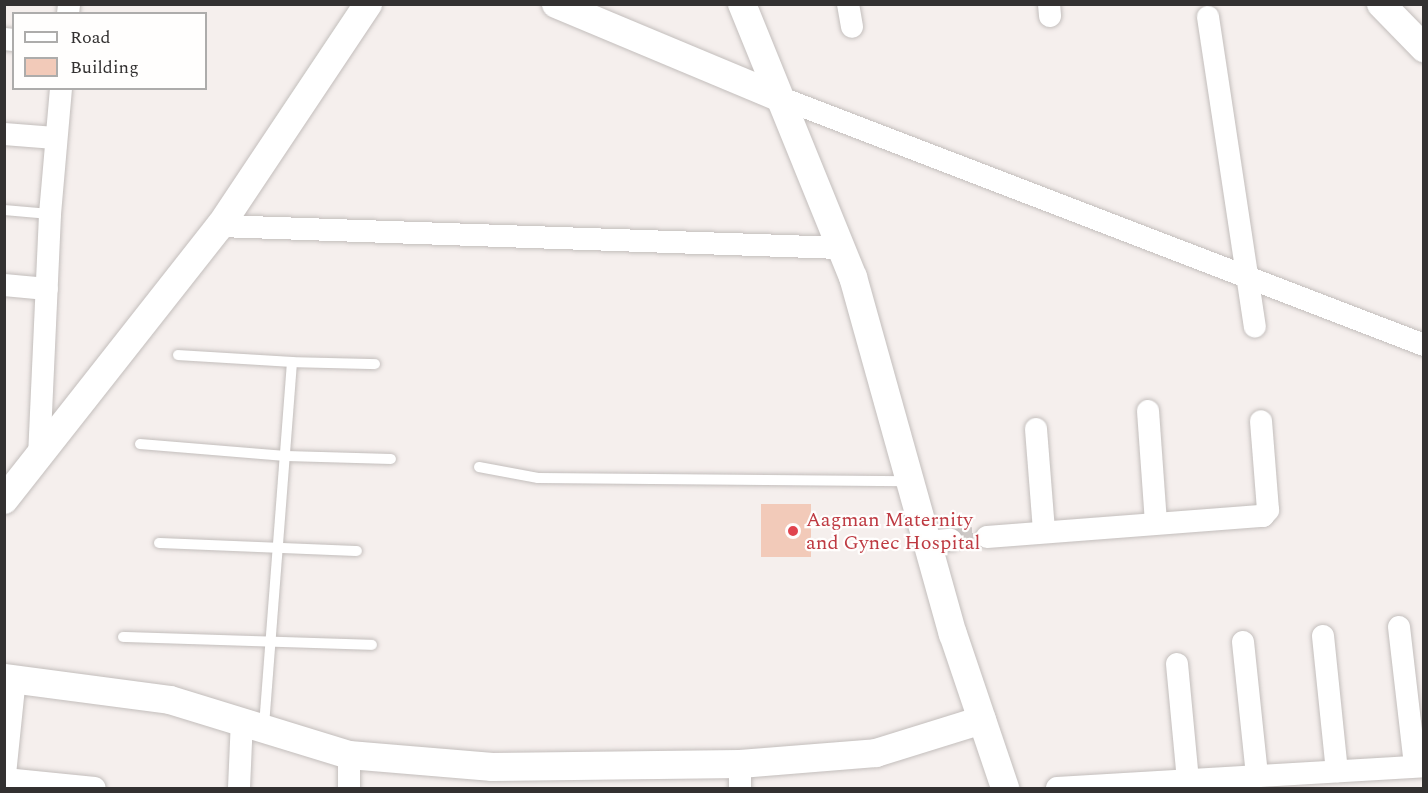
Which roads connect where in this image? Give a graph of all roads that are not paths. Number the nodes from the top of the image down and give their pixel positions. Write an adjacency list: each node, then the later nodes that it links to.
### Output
1 (368, 4): 15 (street)
2 (556, 4): 10 (street)
3 (742, 4): 10 (street)
4 (848, 4): 7 (street)
5 (1381, 4): 8 (street)
6 (1208, 17): 17 (street)
7 (852, 27)
8 (1424, 48)
9 (61, 90): 12 (street)
10 (776, 96): 16 (street); 17 (street)
11 (4, 134): 12 (street)
12 (55, 138): 14 (street)
13 (4, 210): 14 (lane)
14 (50, 214): 19 (street)
15 (220, 226): 16 (street); 30 (street)
16 (840, 248): 33 (street)
17 (1248, 277): 20 (street); 21 (street)
18 (4, 285): 19 (street)
19 (47, 289): 30 (street)
20 (1255, 326)
21 (1424, 345)
22 (178, 355): 23 (lane)
23 (292, 362): 24 (lane); 29 (lane)
24 (375, 364)
25 (1148, 411): 35 (street)
26 (1261, 421): 35 (street)
27 (1036, 429): 36 (street)
28 (140, 444): 29 (lane)
29 (286, 456): 31 (lane); 39 (lane)
30 (39, 457): 34 (street)
31 (391, 459)
32 (479, 467): 33 (lane)
33 (909, 481): 49 (street)
34 (4, 500)
35 (1156, 522): 36 (street)
36 (1044, 531): 37 (street)
37 (987, 537)
38 (159, 543): 39 (lane)
39 (277, 548): 40 (lane); 45 (lane)
40 (357, 551)
41 (1399, 627): 52 (street)
42 (1323, 636): 53 (street)
43 (123, 637): 45 (lane)
44 (1242, 642): 55 (street)
45 (271, 644): 46 (lane); 50 (lane)
46 (372, 645)
47 (1177, 664): 58 (street)
48 (10, 678): 50 (street); 56 (street)
49 (982, 720): 54 (street); 63 (street)
50 (253, 723): 51 (street); 61 (street)
51 (349, 755): 54 (street); 62 (street)
52 (1419, 766): 57 (street)
53 (1337, 771): 55 (street); 57 (street)
54 (740, 776)
55 (1257, 776): 58 (street)
56 (5, 779): 59 (street); 60 (street)
57 (1363, 779)
58 (1188, 780): 64 (street)
59 (4, 784)
60 (95, 789)
61 (239, 789)
62 (349, 789)
63 (1005, 789)
64 (1057, 789)

